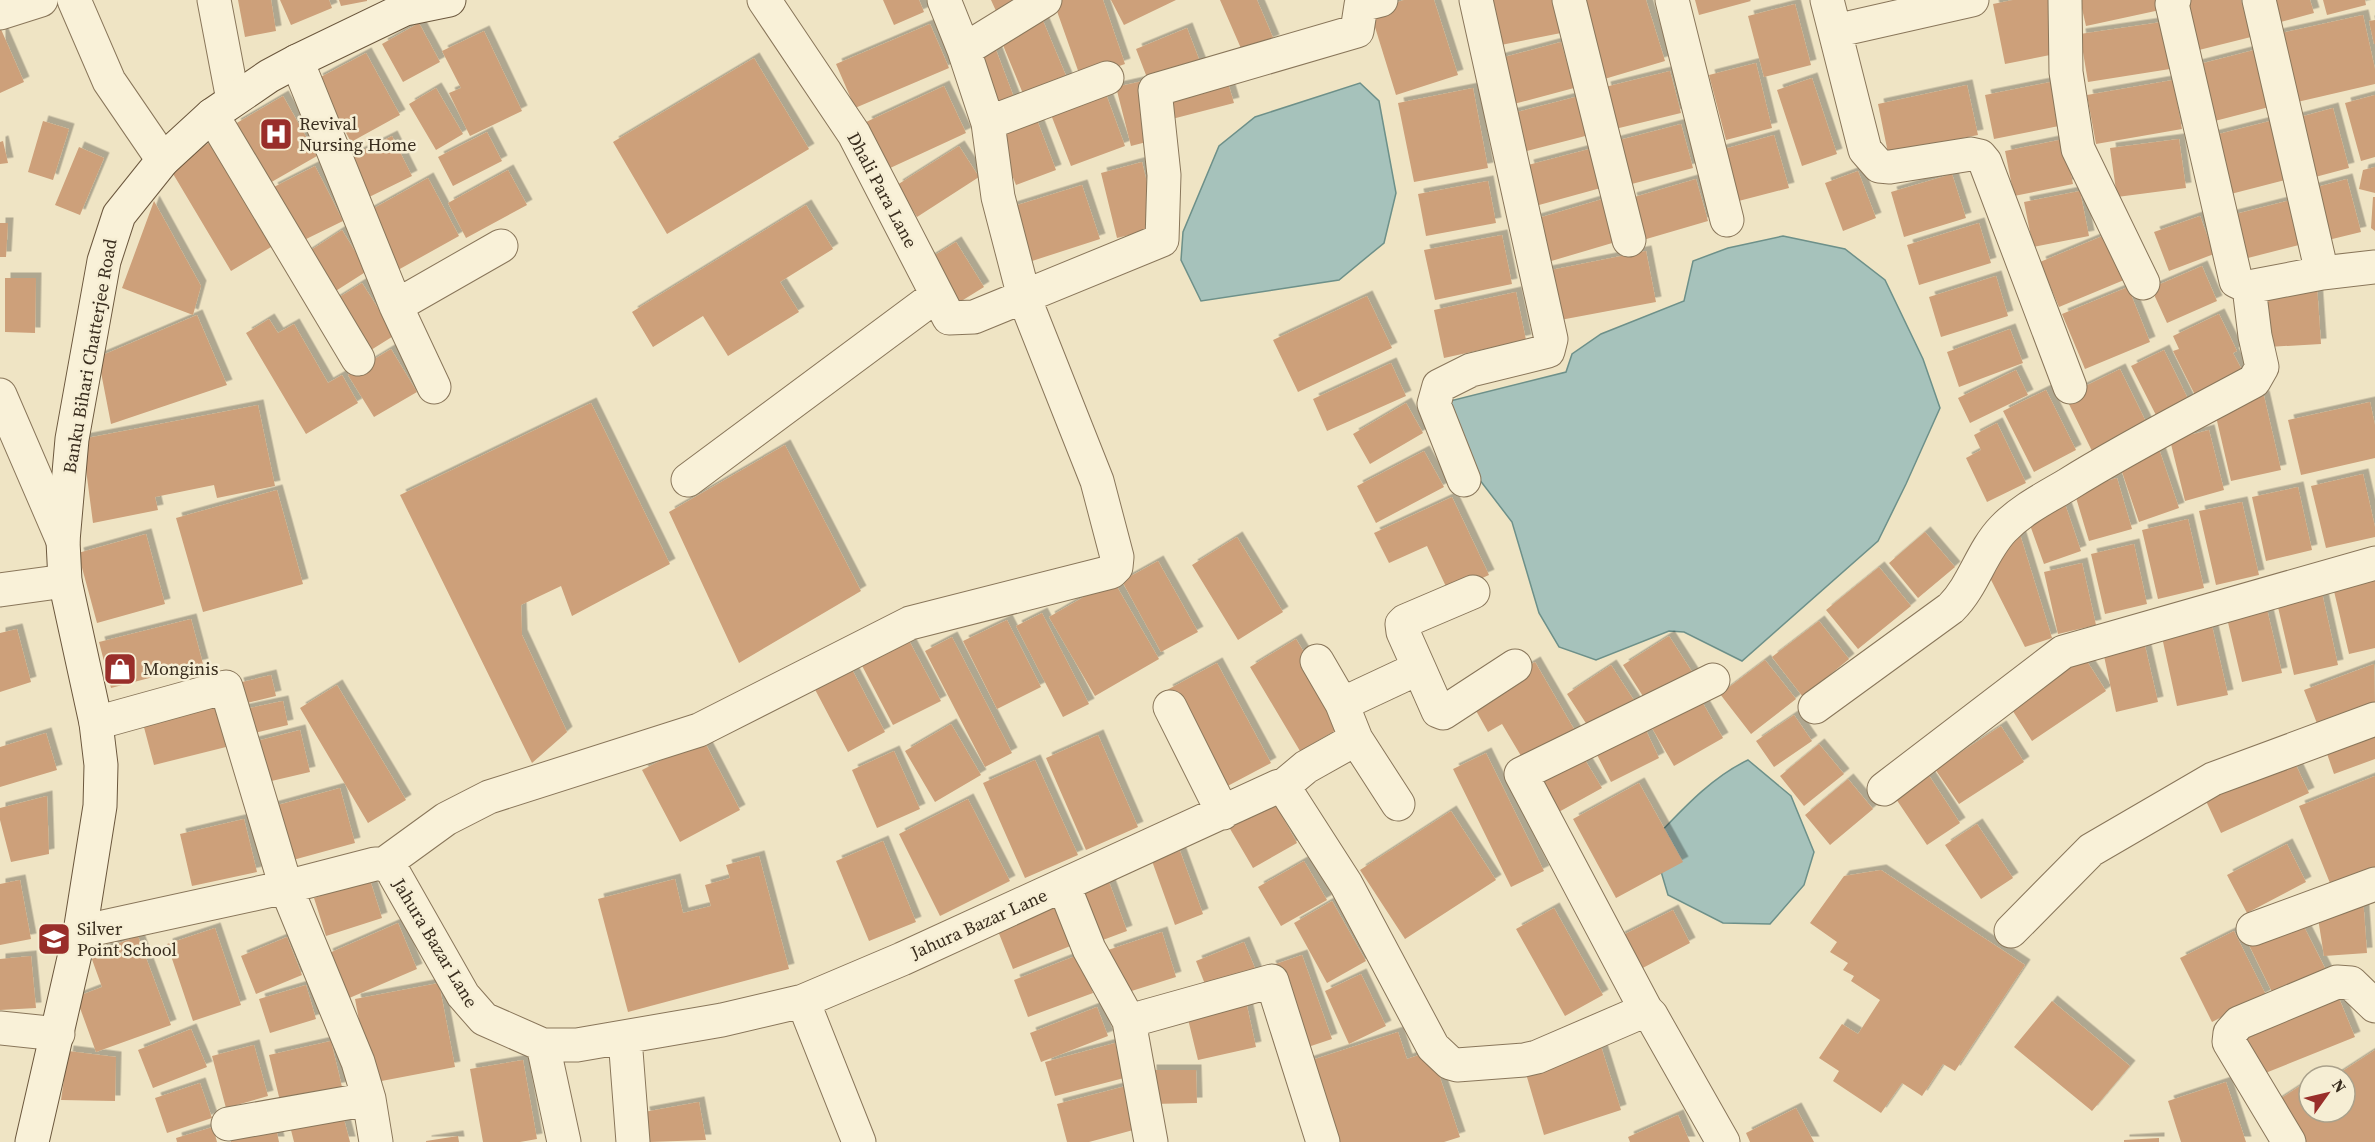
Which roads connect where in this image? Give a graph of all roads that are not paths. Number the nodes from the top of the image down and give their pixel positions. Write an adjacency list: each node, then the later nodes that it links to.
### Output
1 (41, 0): 17 (street)
2 (74, 0): 24 (street)
3 (214, 0): 22 (street)
4 (449, 0): 20 (street, Banku Bihari Chatterjee Road)
5 (764, 0): 32 (street, Dhali Para Lane)
6 (944, 0): 19 (street)
7 (1046, 0): 19 (street)
8 (1382, 0): 33 (street)
9 (1476, 0): 40 (street)
10 (1569, 0): 26 (street)
11 (1672, 0): 25 (street)
12 (1827, 0): 18 (street)
13 (1972, 0): 18 (street)
14 (2065, 0): 30 (street)
15 (2174, 0): 31 (street)
16 (2259, 0): 29 (street)
17 (0, 13)
18 (1835, 31): 37 (street)
19 (964, 50): 23 (street)
20 (297, 61): 22 (street, Banku Bihari Chatterjee Road); 34 (street)
21 (1107, 78): 23 (street)
22 (222, 107): 24 (street, Banku Bihari Chatterjee Road); 35 (street)
23 (988, 123): 33 (street)
24 (164, 160): 41 (street, Banku Bihari Chatterjee Road)
25 (1727, 220)
26 (1629, 240)
27 (501, 246): 34 (street)
28 (2375, 267): 29 (street)
29 (2322, 273): 31 (street)
30 (2143, 283)
31 (2249, 287): 52 (street)
32 (937, 295): 33 (street, Dhali Para Lane); 39 (street)
33 (1024, 297): 60 (street)
34 (396, 306): 36 (street)
35 (358, 359)
36 (434, 387)
37 (2070, 387)
38 (0, 395): 41 (street)
39 (688, 480)
40 (1464, 480)
41 (63, 541): 43 (street, Banku Bihari Chatterjee Road)
42 (2375, 562): 57 (street)
43 (64, 581): 44 (street); 54 (street, Banku Bihari Chatterjee Road)
44 (0, 590)
45 (1473, 592): 48 (street)
46 (1317, 661): 50 (street)
47 (1515, 666): 48 (street)
48 (1419, 668): 50 (street)
49 (1713, 680): 69 (street)
50 (1342, 704): 55 (street)
51 (1170, 707): 59 (street)
52 (1815, 707)
53 (2375, 719): 65 (street)
54 (96, 723): 63 (street); 66 (street, Banku Bihari Chatterjee Road)
55 (1356, 739): 56 (street, Jahura Bazar Lane); 58 (street)
56 (1282, 787): 59 (street, Jahura Bazar Lane); 69 (street)
57 (1884, 789)
58 (1398, 804)
59 (1223, 813): 62 (street, Jahura Bazar Lane)
60 (384, 864): 63 (street, Jahura Bazar Lane); 74 (street, Jahura Bazar Lane)
61 (2375, 884): 64 (street)
62 (1064, 886): 67 (street, Jahura Bazar Lane); 70 (street)
63 (286, 887): 66 (street, Jahura Bazar Lane); 75 (street)
64 (2253, 929)
65 (2012, 931)
66 (80, 932): 72 (street, Banku Bihari Chatterjee Road)
67 (803, 1001): 73 (street, Jahura Bazar Lane); 81 (street)
68 (2375, 1006): 85 (street)
69 (1646, 1010): 84 (street)
70 (1129, 1021): 82 (street); 83 (street)
71 (0, 1028): 72 (street)
72 (58, 1034): 77 (street, Banku Bihari Chatterjee Road)
73 (624, 1038): 74 (street, Jahura Bazar Lane); 80 (street)
74 (543, 1045): 79 (street)
75 (369, 1098): 76 (street); 78 (street)
76 (228, 1124)
77 (32, 1142)
78 (376, 1142)
79 (564, 1142)
80 (633, 1142)
81 (859, 1142)
82 (1151, 1142)
83 (1323, 1142)
84 (1723, 1142)
85 (2289, 1142)

